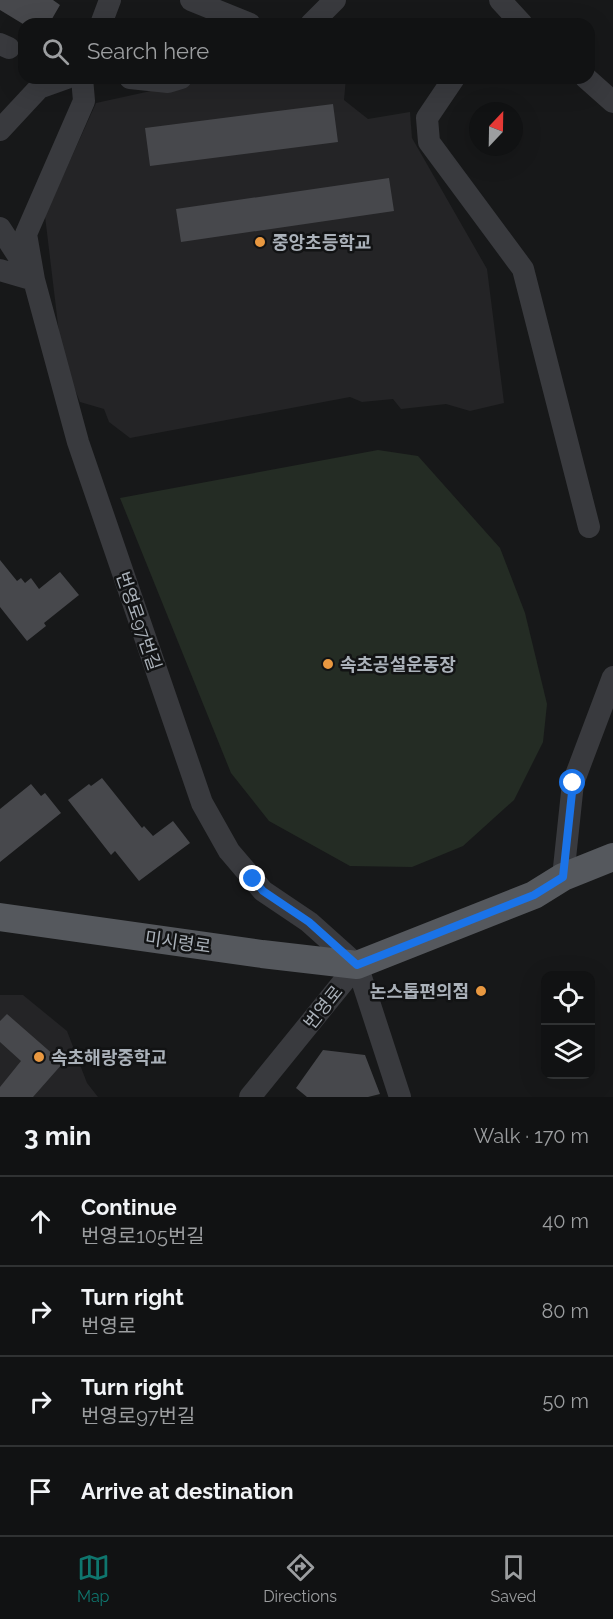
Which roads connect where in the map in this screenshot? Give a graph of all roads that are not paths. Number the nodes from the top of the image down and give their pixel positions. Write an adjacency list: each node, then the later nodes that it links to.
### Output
1 (110, 0): 4 (street)
2 (191, 0): 5 (street)
3 (334, 0): 6 (street)
4 (103, 18)
5 (235, 18)
6 (317, 18)
7 (50, 84): 12 (street)
8 (83, 84): 15 (street)
9 (450, 84): 16 (street)
10 (593, 84): 11 (street)
11 (613, 102)
12 (0, 130)
13 (0, 228): 15 (street, 번영로97번길)
14 (0, 270): 15 (street)
15 (34, 280): 21 (street, 번영로97번길)
16 (589, 527)
17 (613, 677): 19 (street)
18 (613, 857): 19 (main road, 번영로)
19 (563, 877): 21 (main road, 번영로)
20 (0, 917): 21 (main road, 미시령로)
21 (357, 965): 22 (street, 번영로); 23 (street)
22 (250, 1097)
23 (400, 1097)

